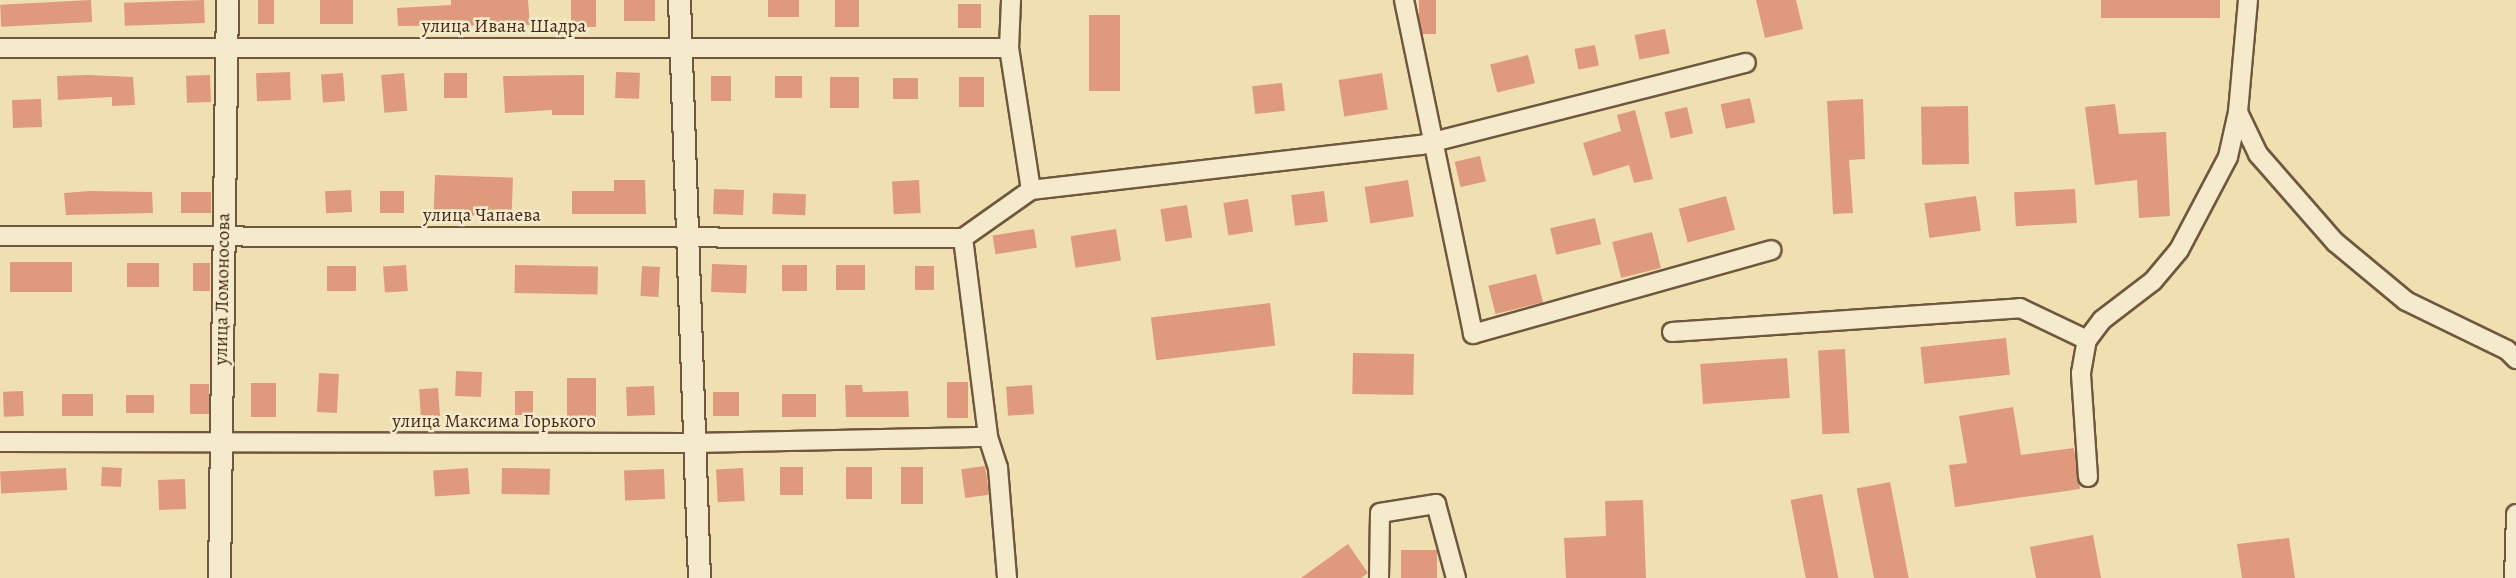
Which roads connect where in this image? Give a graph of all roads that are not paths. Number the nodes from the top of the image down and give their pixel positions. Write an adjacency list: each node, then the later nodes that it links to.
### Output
1 (227, 0): 7 (street, улица Ломоносова)
2 (679, 0): 8 (street)
3 (1011, 0): 9 (street)
4 (1404, 0): 12 (street)
5 (2248, 0): 11 (street)
6 (0, 48): 7 (street, улица Ивана Шадра)
7 (226, 48): 8 (street, улица Ивана Шадра); 15 (street, улица Ломоносова)
8 (680, 48): 9 (street, улица Ивана Шадра); 16 (street)
9 (1009, 48): 13 (street)
10 (1745, 63): 12 (street)
11 (2238, 112): 20 (street); 21 (street)
12 (1433, 142): 13 (street); 18 (street)
13 (1031, 190): 17 (street)
14 (0, 236): 15 (street, улица Чапаева)
15 (223, 236): 16 (street, улица Чапаева); 24 (street, улица Ломоносова)
16 (687, 237): 17 (street, улица Чапаева); 25 (street)
17 (963, 238): 22 (street)
18 (1771, 250)
19 (1672, 332): 20 (street)
20 (2087, 340): 26 (street)
21 (2516, 359)
22 (988, 437): 25 (street, улица Максима Горького); 30 (street)
23 (0, 442): 24 (street, улица Максима Горького)
24 (221, 443): 25 (street, улица Максима Горького); 28 (street, улица Ломоносова)
25 (694, 443): 29 (street)
26 (2088, 477)
27 (2516, 514): 33 (street)
28 (219, 578)
29 (699, 578)
30 (1007, 578)
31 (1379, 578): 32 (street)
32 (1456, 578)
33 (2514, 578)

